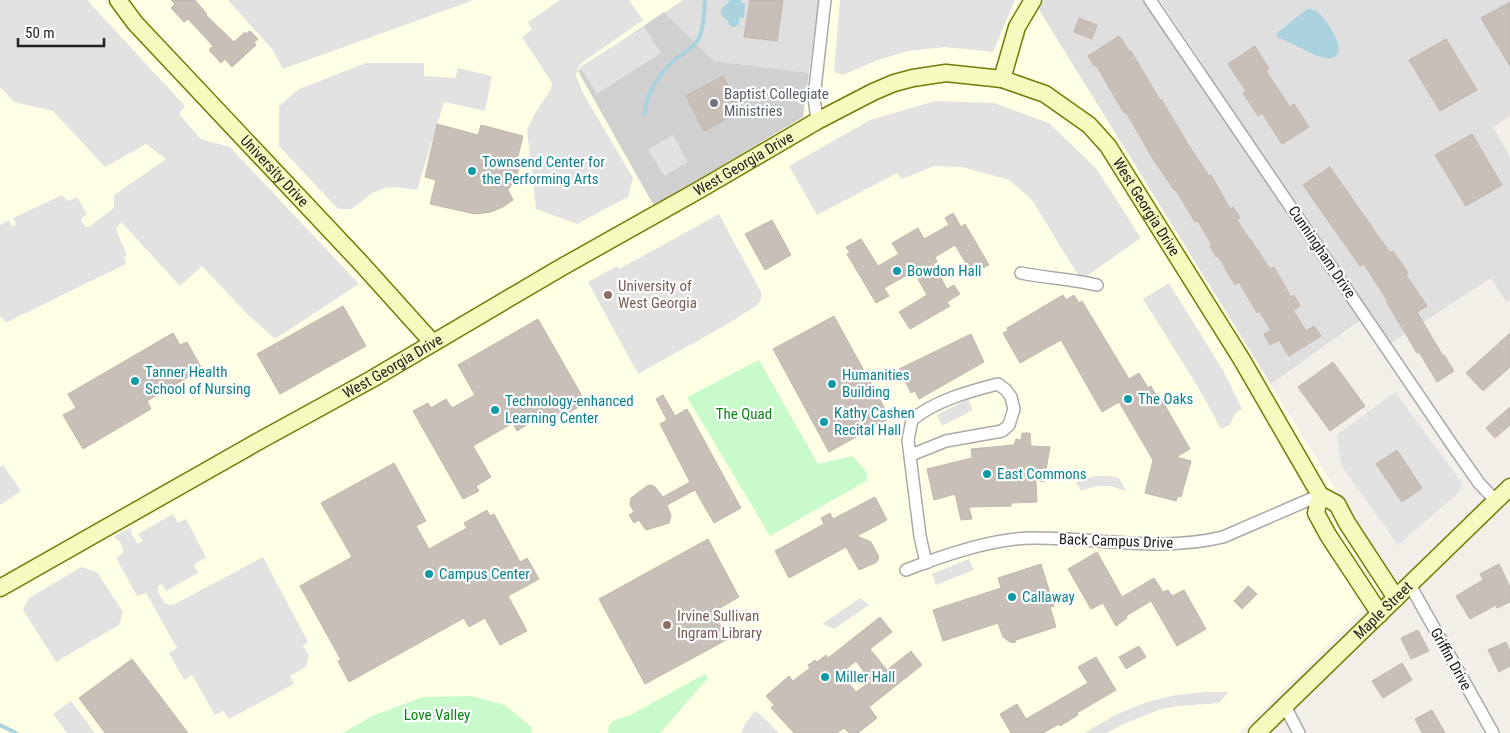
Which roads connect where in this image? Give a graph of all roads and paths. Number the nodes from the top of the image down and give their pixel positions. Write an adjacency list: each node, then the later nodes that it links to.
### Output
1 (118, 0): 9 (street, University Drive)
2 (825, 0): 6 (street)
3 (1033, 0): 5 (street)
4 (1150, 0): 13 (street, Cunningham Drive)
5 (1002, 79): 6 (street, West Georgia Drive); 12 (street, West Georgia Drive)
6 (817, 121): 9 (street, West Georgia Drive)
7 (1021, 273): 8 (street)
8 (1097, 285)
9 (433, 343): 17 (street, West Georgia Drive)
10 (911, 455): 10 (street); 14 (street)
11 (1510, 487): 13 (street, Maple Street)
12 (1320, 495): 14 (street, Back Campus Drive); 18 (street, West Georgia Drive); 19 (street)
13 (1496, 501): 16 (street, Maple Street)
14 (926, 563): 15 (street, Back Campus Drive)
15 (906, 570)
16 (1410, 585): 18 (street, Maple Street); 23 (street, Griffin Drive)
17 (0, 588)
18 (1396, 598): 19 (street, Maple Street)
19 (1380, 614): 20 (street, Maple Street)
20 (1285, 706): 21 (street, Maple Street); 22 (street)
21 (1257, 733)
22 (1299, 733)
23 (1493, 733)

